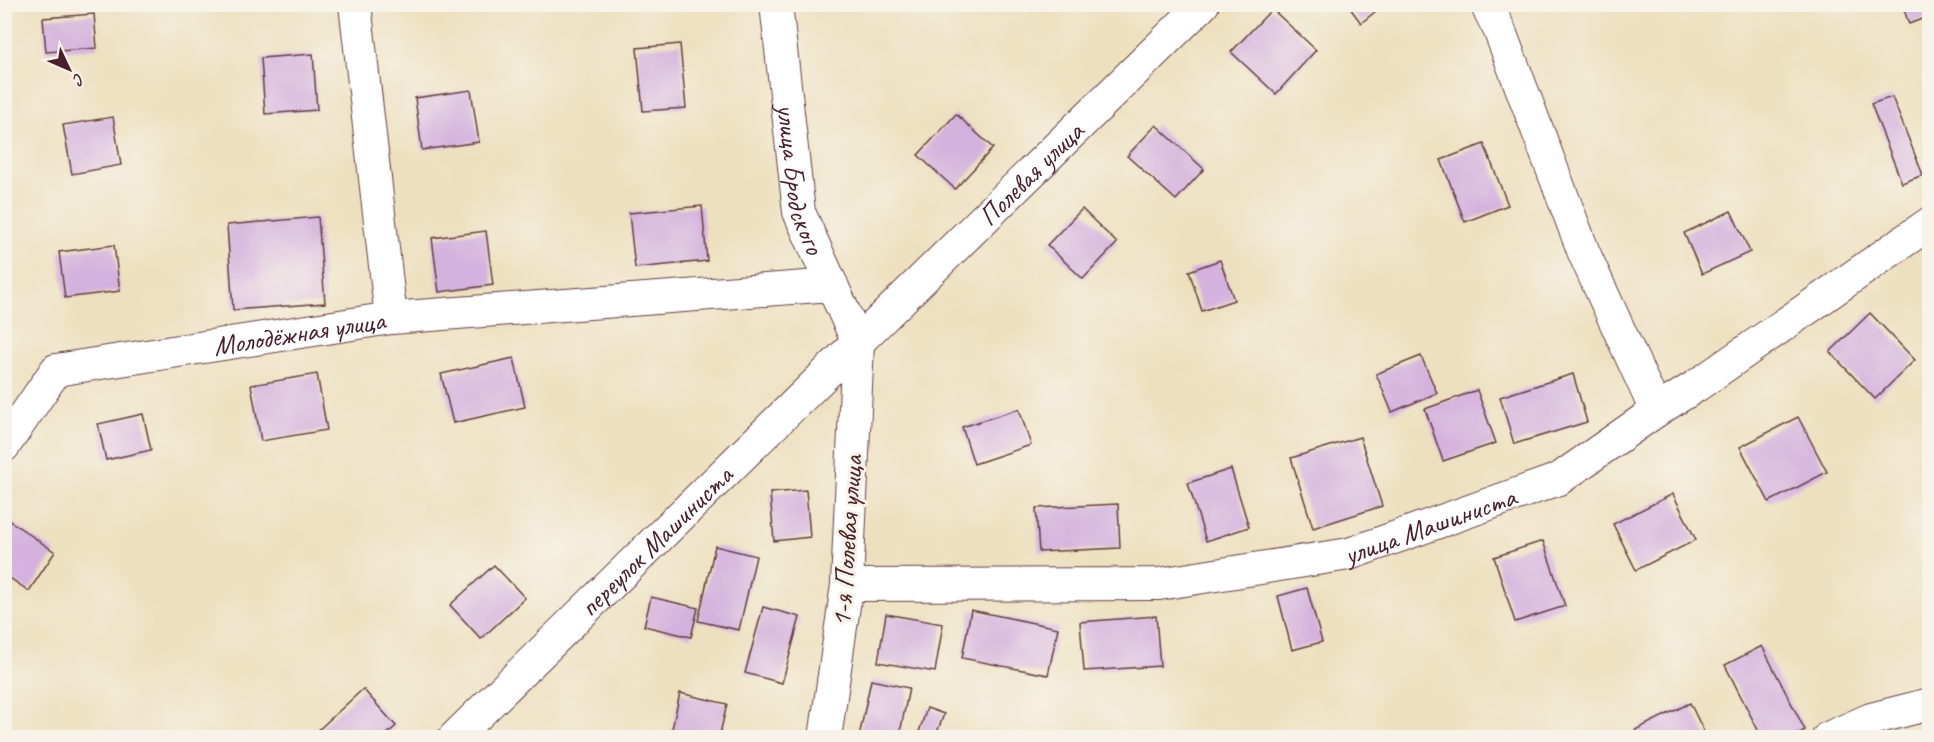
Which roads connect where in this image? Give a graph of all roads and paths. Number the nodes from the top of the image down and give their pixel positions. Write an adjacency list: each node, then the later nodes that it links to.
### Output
1 (355, 4): 7 (street, Молодёжная улица)
2 (776, 4): 6 (street, улица Бродского)
3 (1203, 4): 8 (street, Полевая улица)
4 (1486, 4): 9 (street)
5 (1929, 223): 9 (street, улица Машиниста)
6 (832, 285): 7 (street); 8 (street, улица Бродского)
7 (391, 318): 10 (street, Молодёжная улица)
8 (858, 343): 11 (street, 1-я Полевая улица); 13 (street, переулок Машиниста)
9 (1656, 411): 11 (street, улица Машиниста)
10 (4, 446)
11 (847, 585): 14 (street, 1-я Полевая улица)
12 (1929, 704): 15 (street)
13 (454, 738)
14 (825, 738)
15 (1828, 738)

